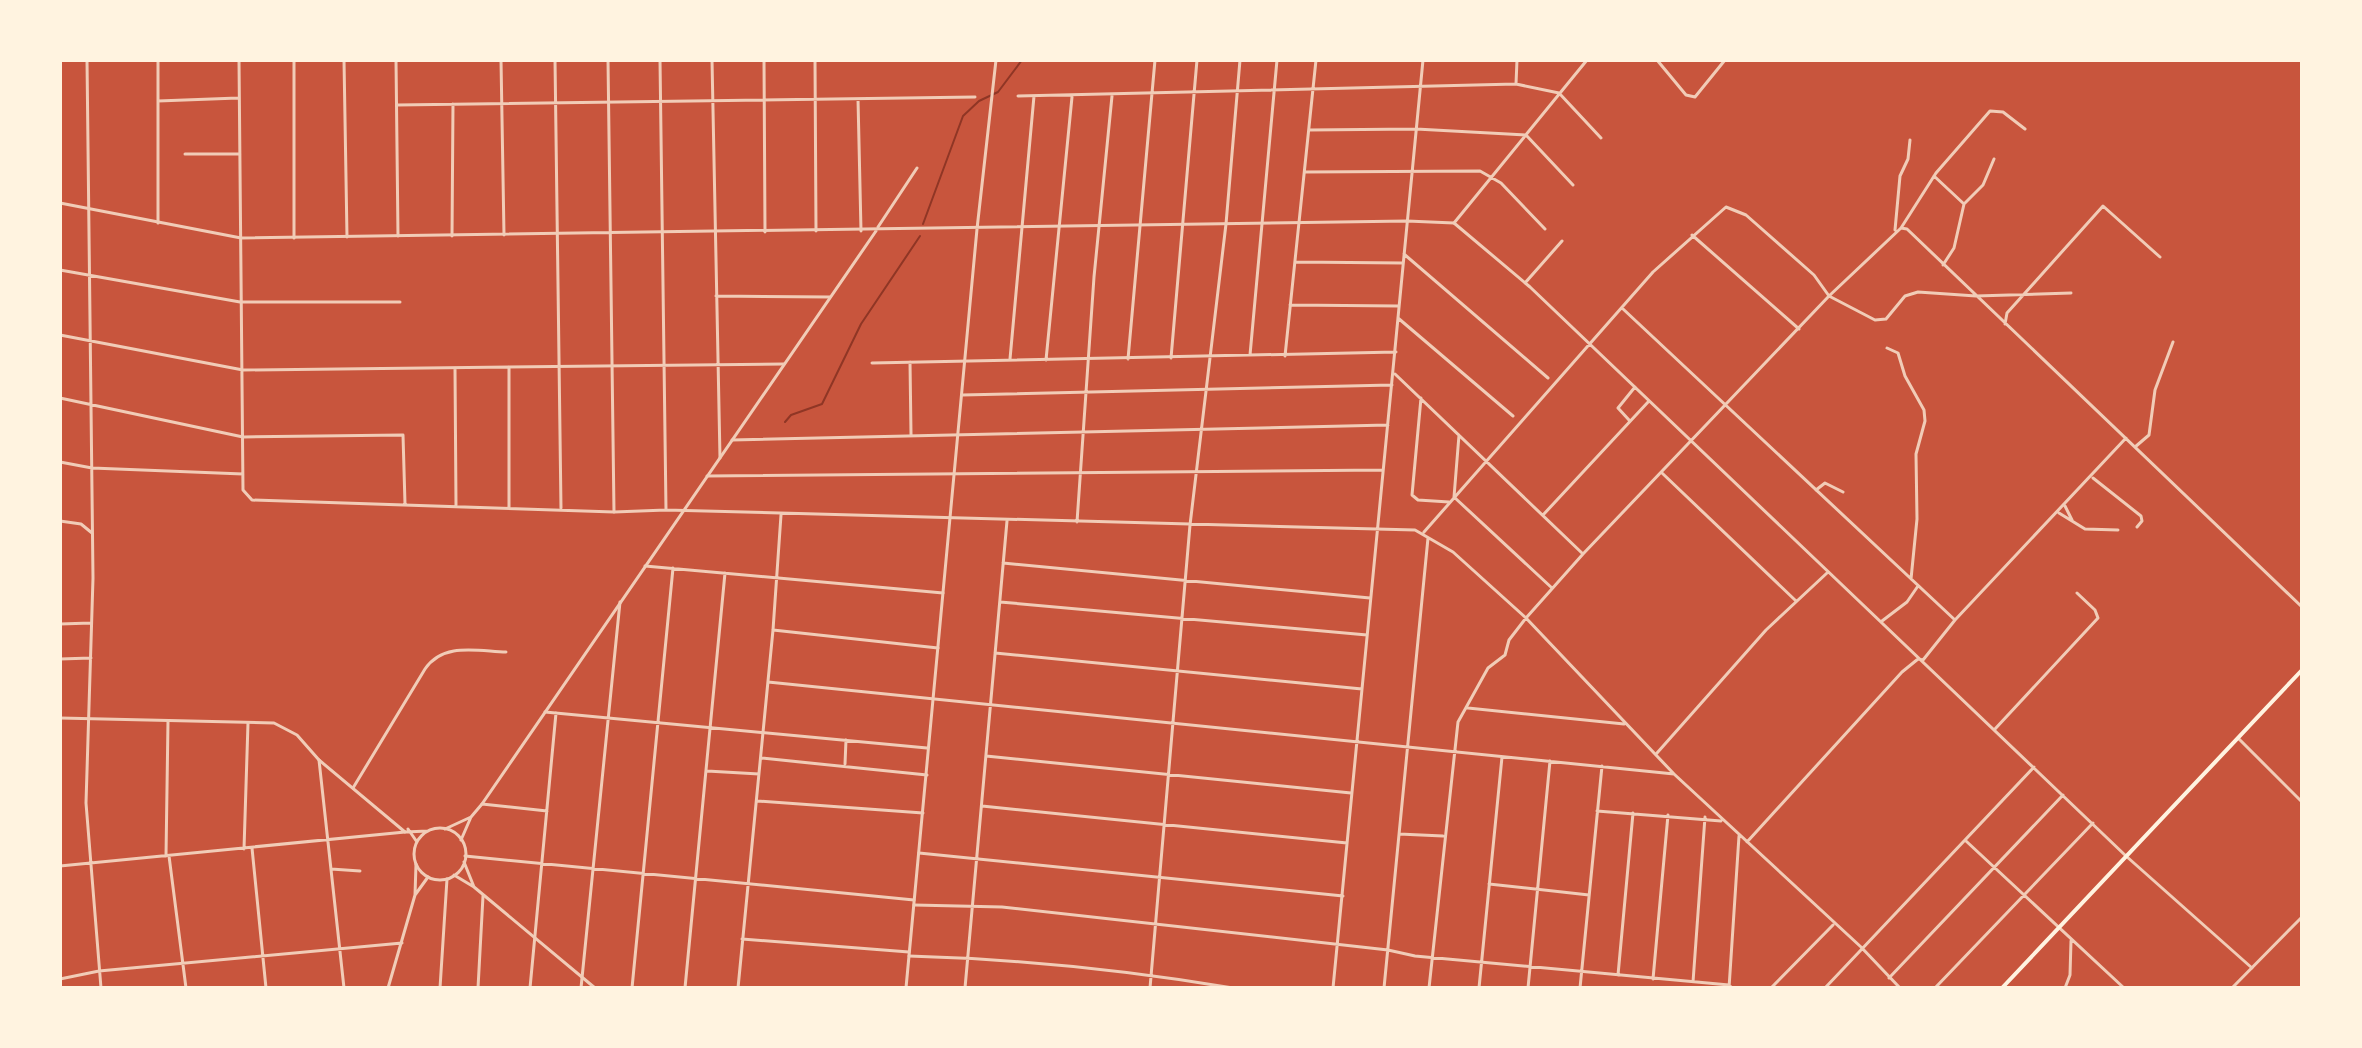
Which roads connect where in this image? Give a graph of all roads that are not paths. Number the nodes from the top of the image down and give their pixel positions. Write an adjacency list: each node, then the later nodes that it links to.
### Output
1 (87, 60): 67 (street)
2 (158, 60): 42 (street)
3 (239, 60): 38 (street)
4 (294, 60): 97 (street)
5 (344, 60): 95 (street)
6 (396, 60): 49 (street)
7 (501, 60): 48 (street)
8 (555, 60): 46 (street)
9 (608, 60): 44 (street)
10 (660, 60): 45 (street)
11 (712, 60): 43 (street)
12 (764, 60): 41 (street)
13 (815, 60): 39 (street)
14 (996, 60): 80 (street)
15 (1155, 60): 31 (street)
16 (1197, 60): 30 (street)
17 (1240, 60): 29 (street)
18 (1277, 60): 27 (street)
19 (1316, 60): 28 (street)
20 (1423, 60): 26 (street)
21 (1517, 60): 25 (street)
22 (1587, 60): 32 (street)
23 (1657, 60): 24 (street)
24 (1725, 60)
25 (1516, 84): 26 (street); 32 (street)
26 (1420, 87): 28 (street); 50 (street)
27 (1275, 88): 28 (street); 29 (street); 73 (street)
28 (1312, 88): 52 (street)
29 (1238, 89): 30 (street); 72 (street)
30 (1194, 90): 31 (street); 74 (street)
31 (1153, 92): 34 (street); 75 (street)
32 (1559, 93): 53 (street); 54 (street)
33 (1072, 95): 34 (street); 36 (street); 78 (street)
34 (1112, 95): 76 (street)
35 (1018, 96): 36 (street)
36 (1034, 96): 77 (street)
37 (975, 97): 40 (street)
38 (239, 98): 42 (street); 57 (street)
39 (815, 99): 40 (street); 41 (street); 83 (street)
40 (858, 99): 84 (street)
41 (764, 100): 43 (street); 86 (street)
42 (158, 101): 69 (street)
43 (712, 101): 45 (street); 88 (street)
44 (609, 102): 45 (street); 46 (street); 90 (street)
45 (661, 102): 87 (street)
46 (555, 103): 48 (street); 89 (street)
47 (453, 104): 48 (street); 49 (street); 94 (street)
48 (503, 104): 91 (street)
49 (397, 105): 93 (street)
50 (1416, 129): 52 (street); 53 (street); 60 (street)
51 (2025, 129): 62 (street)
52 (1309, 130): 61 (street)
53 (1526, 135): 63 (street); 64 (street)
54 (1601, 138)
55 (1910, 140): 82 (street)
56 (185, 154): 57 (street)
57 (240, 154): 96 (street)
58 (1994, 159): 66 (street)
59 (917, 168): 85 (street)
60 (1412, 171): 61 (street); 63 (street); 68 (street)
61 (1305, 172): 70 (street)
62 (1934, 176): 66 (street); 79 (street)
63 (1489, 179): 71 (street); 81 (street)
64 (1573, 185)
65 (60, 203): 67 (street)
66 (1964, 204): 103 (street)
67 (91, 208): 69 (street); 105 (street)
68 (1407, 221): 70 (street); 71 (street); 99 (street)
69 (158, 223): 96 (street)
70 (1298, 223): 73 (street); 101 (street)
71 (1454, 223): 106 (street)
72 (1226, 224): 73 (street); 74 (street); 128 (street)
73 (1261, 224): 129 (street)
74 (1182, 225): 75 (street); 130 (street)
75 (1139, 226): 76 (street); 132 (street)
76 (1100, 227): 78 (street); 131 (street)
77 (1024, 228): 78 (street); 80 (street); 133 (street)
78 (1060, 228): 134 (street)
79 (1901, 228): 82 (street); 103 (street)
80 (977, 229): 85 (street); 135 (street)
81 (1545, 229)
82 (1895, 230): 110 (street)
83 (816, 231): 84 (street); 86 (street)
84 (861, 231): 85 (street)
85 (876, 231): 112 (street)
86 (765, 232): 88 (street)
87 (663, 233): 88 (street); 90 (street); 141 (street)
88 (714, 233): 109 (street)
89 (556, 234): 90 (street); 91 (street); 142 (street)
90 (610, 234): 140 (street)
91 (504, 235): 94 (street)
92 (1692, 235): 110 (street); 117 (street); 120 (street)
93 (398, 236): 94 (street); 95 (street)
94 (452, 236)
95 (347, 237): 97 (street)
96 (241, 238): 97 (street); 113 (street)
97 (294, 238)
98 (1562, 241): 106 (street)
99 (1404, 254): 102 (street); 147 (street)
100 (2160, 257): 108 (street)
101 (1295, 262): 102 (street); 115 (street)
102 (1403, 263): 116 (street)
103 (1943, 265): 111 (street)
104 (60, 270): 105 (street)
105 (92, 275): 113 (street); 122 (street)
106 (1525, 283): 124 (street)
107 (2071, 293): 108 (street)
108 (2024, 294): 111 (street); 119 (street)
109 (716, 296): 112 (street); 138 (street)
110 (1829, 296): 111 (street); 120 (street)
111 (1976, 296): 119 (street)
112 (830, 297): 139 (street)
113 (240, 302): 114 (street); 145 (street)
114 (400, 302)
115 (1290, 305): 116 (street); 127 (street)
116 (1399, 306): 118 (street)
117 (1622, 308): 124 (street); 157 (street)
118 (1398, 318): 126 (street); 158 (street)
119 (2005, 324): 167 (street)
120 (1799, 329): 157 (street)
121 (60, 335): 122 (street)
122 (93, 341): 145 (street); 156 (street)
123 (2173, 342): 170 (street)
124 (1588, 344): 149 (street); 172 (street)
125 (1887, 348): 217 (street)
126 (1396, 352): 127 (street); 146 (street)
127 (1285, 356): 129 (street)
128 (1208, 357): 129 (street); 130 (street); 150 (street)
129 (1250, 357)
130 (1171, 358): 132 (street)
131 (1089, 359): 132 (street); 134 (street); 151 (street)
132 (1128, 359)
133 (1010, 360): 134 (street); 135 (street)
134 (1046, 360)
135 (965, 361): 136 (street); 152 (street)
136 (910, 362): 137 (street); 164 (street)
137 (872, 363)
138 (718, 364): 139 (street); 141 (street); 171 (street)
139 (784, 364): 168 (street)
140 (612, 365): 141 (street); 142 (street); 193 (street)
141 (664, 365): 192 (street)
142 (559, 366): 144 (street); 191 (street)
143 (455, 367): 144 (street); 145 (street); 188 (street)
144 (509, 367): 190 (street)
145 (243, 370): 166 (street)
146 (1395, 373): 148 (street); 154 (street)
147 (1548, 378)
148 (1392, 385): 150 (street); 160 (street)
149 (1635, 387): 155 (street); 159 (street)
150 (1206, 389): 151 (street); 161 (street)
151 (1086, 392): 152 (street); 162 (street)
152 (962, 395): 165 (street)
153 (60, 398): 156 (street)
154 (1421, 398): 163 (street); 186 (street)
155 (1649, 401): 159 (street); 169 (street)
156 (92, 403): 166 (street); 174 (street)
157 (1725, 406): 169 (street); 183 (street)
158 (1513, 416)
159 (1630, 421): 197 (street)
160 (1388, 425): 161 (street); 175 (street)
161 (1201, 430): 162 (street); 176 (street)
162 (1082, 433): 165 (street); 179 (street)
163 (1459, 435): 172 (street); 185 (street)
164 (911, 436): 165 (street); 168 (street)
165 (958, 436): 180 (street)
166 (243, 437): 178 (street); 187 (street)
167 (2126, 438): 170 (street); 182 (street)
168 (732, 440): 171 (street)
169 (1690, 443): 177 (street); 214 (street)
170 (2135, 447): 227 (street)
171 (720, 458): 181 (street)
172 (1485, 460): 185 (street); 197 (street)
173 (60, 462): 174 (street)
174 (92, 468): 178 (street); 207 (street)
175 (1383, 470): 176 (street); 204 (street)
176 (1195, 472): 179 (street); 203 (street)
177 (1662, 473): 210 (street); 224 (street)
178 (243, 474): 187 (street)
179 (1080, 474): 180 (street); 202 (street)
180 (954, 475): 181 (street); 198 (street)
181 (707, 476): 194 (street)
182 (2093, 478): 189 (street); 205 (street)
183 (1816, 490): 184 (street); 217 (street)
184 (1843, 492)
185 (1454, 497): 186 (street); 220 (street)
186 (1449, 502): 208 (street)
187 (405, 504): 188 (street)
188 (456, 505): 190 (street)
189 (2065, 506): 195 (street); 199 (street)
190 (509, 507): 191 (street)
191 (561, 508): 193 (street)
192 (666, 510): 193 (street); 194 (street)
193 (614, 512)
194 (683, 512): 196 (street); 212 (street)
195 (2059, 513): 199 (street); 230 (street)
196 (781, 515): 198 (street); 216 (street)
197 (1543, 515): 210 (street)
198 (950, 520): 201 (street); 221 (street)
199 (2072, 520): 206 (street)
200 (60, 521): 207 (street)
201 (1007, 521): 202 (street); 211 (street)
202 (1077, 522): 203 (street)
203 (1190, 525): 204 (street); 218 (street)
204 (1378, 527): 208 (street); 223 (street)
205 (2137, 527)
206 (2118, 530)
207 (92, 533): 232 (street)
208 (1423, 533): 209 (street)
209 (1428, 536): 229 (street); 265 (street)
210 (1583, 554): 220 (street)
211 (1003, 563): 218 (street); 226 (street)
212 (645, 566): 213 (street); 225 (street)
213 (673, 568): 215 (street); 257 (street)
214 (1829, 572): 224 (street); 231 (street)
215 (725, 573): 216 (street); 259 (street)
216 (777, 578): 221 (street); 234 (street)
217 (1911, 579): 219 (street)
218 (1184, 580): 223 (street); 228 (street)
219 (1918, 586): 230 (street); 231 (street)
220 (1552, 588): 229 (street)
221 (943, 593): 236 (street)
222 (2077, 593): 260 (street)
223 (1371, 598): 235 (street)
224 (1795, 600): 268 (street)
225 (620, 602): 249 (street); 253 (street)
226 (1000, 602): 228 (street); 238 (street)
227 (2302, 607)
228 (1181, 618): 235 (street); 243 (street)
229 (1526, 618): 248 (street); 258 (street)
230 (1955, 620): 241 (street)
231 (1882, 621): 241 (street)
232 (91, 623): 233 (street); 239 (street)
233 (60, 624)
234 (773, 630): 236 (street); 244 (street)
235 (1368, 635): 245 (street)
236 (938, 648): 246 (street)
237 (506, 652): 282 (street)
238 (995, 653): 243 (street); 247 (street)
239 (91, 658): 240 (street); 252 (street)
240 (60, 659)
241 (1923, 660): 260 (street); 309 (street)
242 (2302, 670): 262 (main road)
243 (1176, 671): 245 (street); 255 (street)
244 (768, 682): 246 (street); 261 (street)
245 (1362, 689): 264 (street)
246 (933, 698): 247 (street); 266 (street)
247 (991, 703): 255 (street); 270 (street)
248 (1468, 708): 258 (street); 267 (street)
249 (545, 712): 250 (street); 287 (street)
250 (556, 713): 253 (street); 289 (street)
251 (60, 718): 252 (street)
252 (91, 718): 254 (street); 320 (street)
253 (609, 718): 257 (street); 322 (street)
254 (168, 721): 256 (street); 314 (street)
255 (1171, 722): 264 (street); 279 (street)
256 (248, 723): 272 (street); 312 (street)
257 (660, 723): 259 (street); 326 (street)
258 (1626, 724): 268 (street)
259 (710, 727): 261 (street); 277 (street)
260 (1995, 729): 276 (street)
261 (763, 732): 263 (street); 271 (street)
262 (2239, 739): 286 (street); 315 (main road)
263 (846, 740): 266 (street); 274 (street)
264 (1357, 740): 265 (street); 283 (street)
265 (1408, 746): 267 (street); 302 (street)
266 (928, 748): 281 (street)
267 (1453, 750): 269 (street); 304 (street)
268 (1657, 753): 280 (street)
269 (1502, 755): 273 (street); 333 (street)
270 (986, 756): 279 (street); 288 (street)
271 (761, 758): 274 (street); 278 (street)
272 (319, 760): 282 (street); 306 (street)
273 (1550, 760): 275 (street); 335 (street)
274 (845, 765): 281 (street)
275 (1602, 766): 280 (street); 290 (street)
276 (2034, 767): 284 (street); 307 (street)
277 (706, 771): 278 (street); 331 (street)
278 (759, 774): 285 (street)
279 (1167, 774): 283 (street); 298 (street)
280 (1674, 774): 296 (street)
281 (927, 775): 291 (street)
282 (353, 788): 300 (street)
283 (1351, 793): 310 (street)
284 (2063, 794): 297 (street); 323 (street)
285 (757, 801): 291 (street); 332 (street)
286 (2302, 802)
287 (482, 804): 289 (street); 294 (street)
288 (982, 806): 298 (street); 317 (street)
289 (547, 811): 319 (street)
290 (1597, 811): 292 (street); 338 (street)
291 (923, 813): 313 (street)
292 (1633, 813): 293 (street); 367 (street)
293 (1668, 815): 295 (street); 370 (street)
294 (471, 817): 299 (street); 305 (street)
295 (1705, 817): 296 (street); 371 (street)
296 (1725, 822): 303 (street)
297 (2093, 823): 315 (street); 340 (street)
298 (1163, 824): 310 (street); 329 (street)
299 (445, 829): 301 (street); 305 (street)
300 (406, 830): 301 (street); 306 (street); 308 (street)
301 (428, 831): 308 (street)
302 (1399, 834): 304 (street); 354 (street)
303 (1739, 835): 309 (street); 372 (street)
304 (1444, 836): 357 (street)
305 (461, 840): 316 (street)
306 (328, 841): 311 (street); 324 (street)
307 (1965, 841): 323 (street); 353 (street)
308 (417, 842): 318 (street)
309 (1747, 842): 344 (street)
310 (1347, 843): 339 (street)
311 (252, 847): 312 (street); 356 (street)
312 (244, 849): 314 (street)
313 (919, 853): 317 (street); 341 (street)
314 (167, 856): 320 (street); 360 (street)
315 (2126, 856): 346 (main road); 362 (street)
316 (465, 859): 319 (street); 327 (street); 334 (street)
317 (977, 859): 329 (street); 342 (street)
318 (416, 864): 328 (street); 337 (street)
319 (541, 864): 322 (street); 347 (street)
320 (89, 865): 321 (street); 363 (street)
321 (60, 866)
322 (593, 867): 326 (street); 366 (street)
323 (1993, 868): 340 (street); 368 (street)
324 (331, 869): 325 (street); 352 (street)
325 (360, 871)
326 (644, 874): 331 (street); 384 (street)
327 (454, 875): 330 (street); 334 (street)
328 (428, 877): 330 (street); 337 (street)
329 (1158, 877): 339 (street); 345 (street)
330 (447, 879): 379 (street)
331 (697, 880): 332 (street); 385 (street)
332 (748, 884): 341 (street); 348 (street)
333 (1489, 884): 335 (street); 359 (street)
334 (474, 887): 336 (street)
335 (1537, 890): 338 (street); 361 (street)
336 (483, 894): 347 (street); 380 (street)
337 (415, 895): 350 (street)
338 (1589, 895): 364 (street)
339 (1343, 896): 351 (street)
340 (2023, 896): 346 (street); 399 (street)
341 (914, 903): 342 (street); 355 (street)
342 (972, 908): 345 (street); 358 (street)
343 (2302, 917): 362 (street)
344 (1833, 924): 353 (street); 397 (street)
345 (1156, 925): 351 (street); 365 (street)
346 (2058, 930): 349 (street); 400 (main road)
347 (532, 935): 366 (street); 381 (street)
348 (742, 939): 355 (street); 386 (street)
349 (2071, 940): 401 (street); 402 (street)
350 (402, 943): 352 (street); 378 (street)
351 (1336, 944): 354 (street); 391 (street)
352 (340, 947): 356 (street); 377 (street)
353 (1861, 947): 368 (street); 398 (street)
354 (1388, 950): 357 (street); 392 (street)
355 (909, 954): 358 (street); 387 (street)
356 (263, 956): 360 (street); 376 (street)
357 (1432, 958): 359 (street); 393 (street)
358 (968, 959): 365 (street); 388 (street)
359 (1482, 962): 361 (street); 394 (street)
360 (183, 964): 363 (street); 375 (street)
361 (1530, 967): 364 (street); 395 (street)
362 (2252, 968): 403 (street)
363 (99, 971): 369 (street); 374 (street)
364 (1581, 972): 367 (street); 396 (street)
365 (1151, 974): 389 (street); 390 (street)
366 (580, 975): 382 (street); 383 (street)
367 (1618, 975): 370 (street)
368 (1889, 978): 373 (street)
369 (60, 979)
370 (1653, 979): 371 (street)
371 (1693, 982): 372 (street)
372 (1730, 987)
373 (1898, 987)
374 (101, 988)
375 (186, 988)
376 (266, 988)
377 (344, 988)
378 (388, 988)
379 (440, 988)
380 (478, 988)
381 (530, 988)
382 (581, 988)
383 (595, 988)
384 (632, 988)
385 (685, 988)
386 (738, 988)
387 (906, 988)
388 (965, 988)
389 (1150, 988)
390 (1233, 988)
391 (1333, 988)
392 (1384, 988)
393 (1429, 988)
394 (1479, 988)
395 (1528, 988)
396 (1580, 988)
397 (1771, 988)
398 (1825, 988)
399 (1935, 988)
400 (2002, 988)
401 (2065, 988)
402 (2124, 988)
403 (2232, 988)

